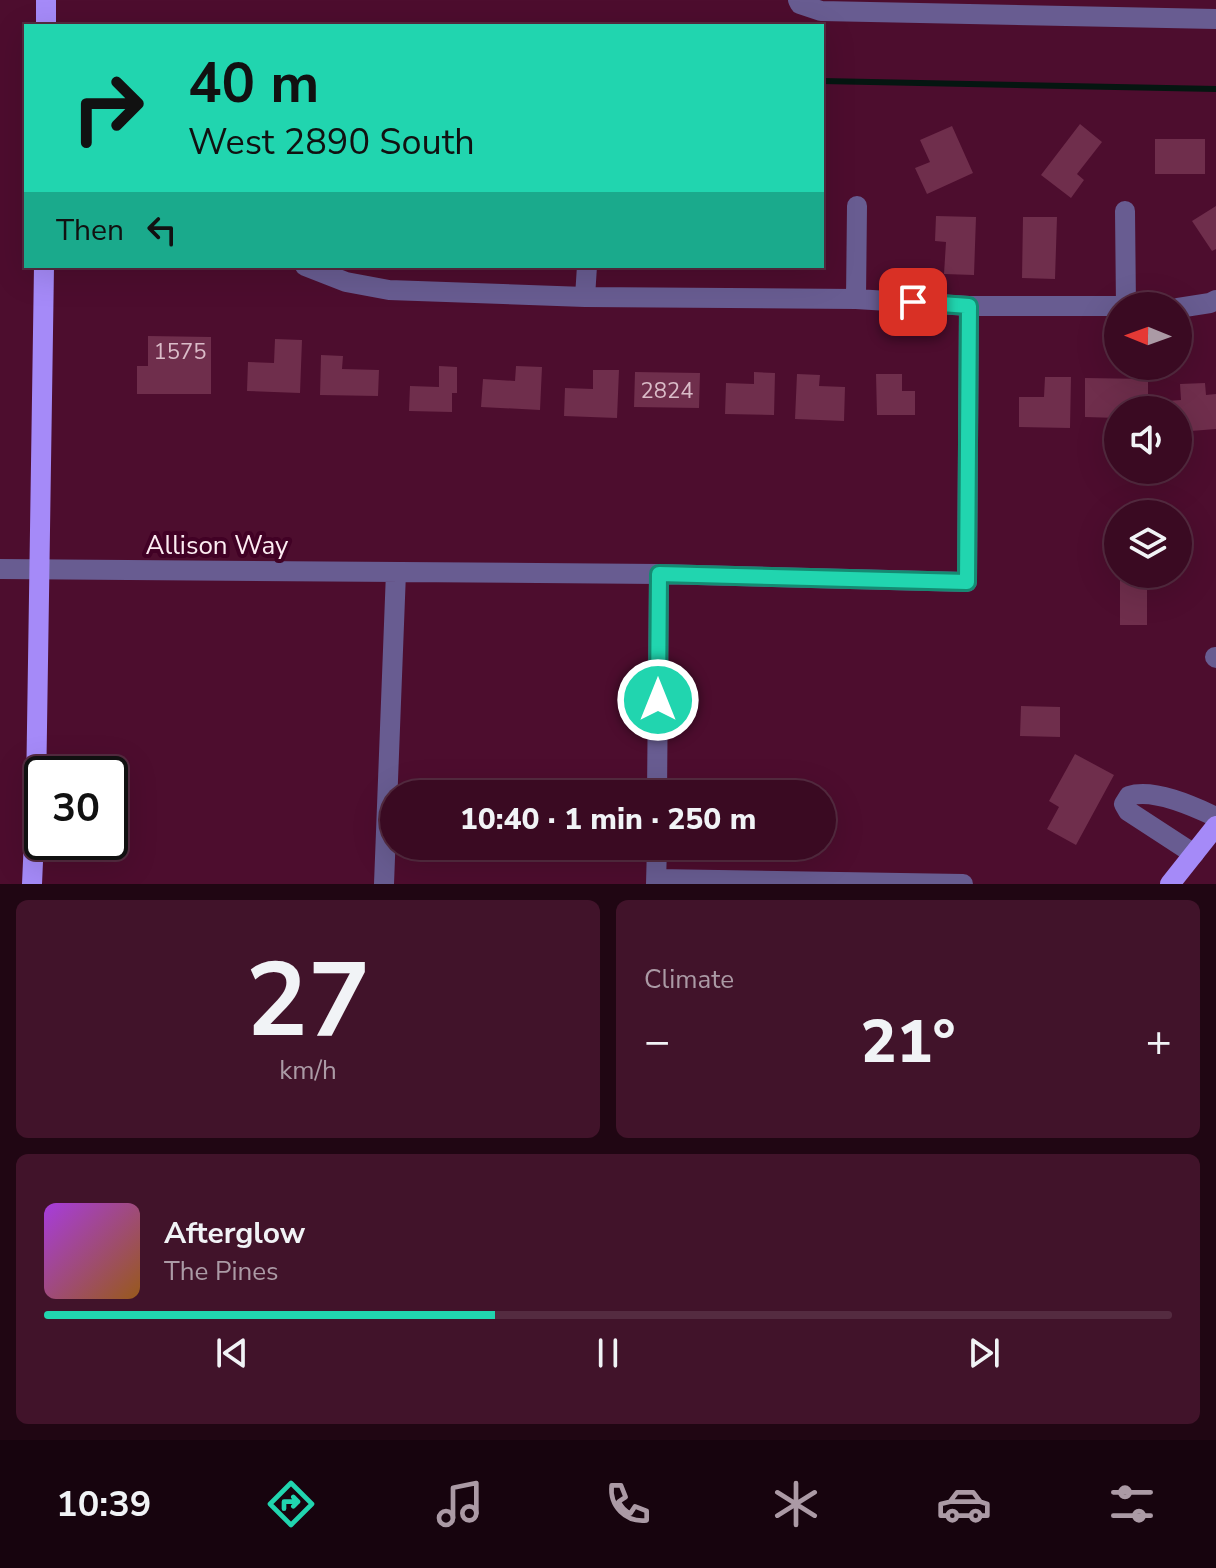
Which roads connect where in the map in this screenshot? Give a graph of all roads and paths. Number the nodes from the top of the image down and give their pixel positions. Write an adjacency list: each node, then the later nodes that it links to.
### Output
1 (46, 0): 5 (main road)
2 (798, 0): 3 (street)
3 (1139, 8): 4 (street)
4 (1216, 19)
5 (46, 24)
6 (857, 206): 13 (street)
7 (1125, 211): 11 (street)
8 (44, 268): 19 (main road)
9 (310, 268): 12 (street)
10 (587, 268): 12 (street)
11 (1126, 292)
12 (585, 297): 13 (street)
13 (856, 299): 15 (street)
14 (1216, 300): 17 (street)
15 (969, 306): 16 (street); 21 (street, Allison Way)
16 (1104, 306)
17 (1192, 306)
18 (0, 569): 19 (street, Allison Way)
19 (38, 569): 20 (street, Allison Way); 28 (main road)
20 (396, 572): 21 (street, Allison Way); 29 (street)
21 (659, 574): 22 (street)
22 (657, 780)
23 (1216, 817): 25 (street)
24 (1216, 826): 25 (main road)
25 (1194, 854): 31 (main road)
26 (657, 860): 27 (street)
27 (656, 881): 30 (street)
28 (32, 884)
29 (384, 884)
30 (963, 884)
31 (1170, 884)

